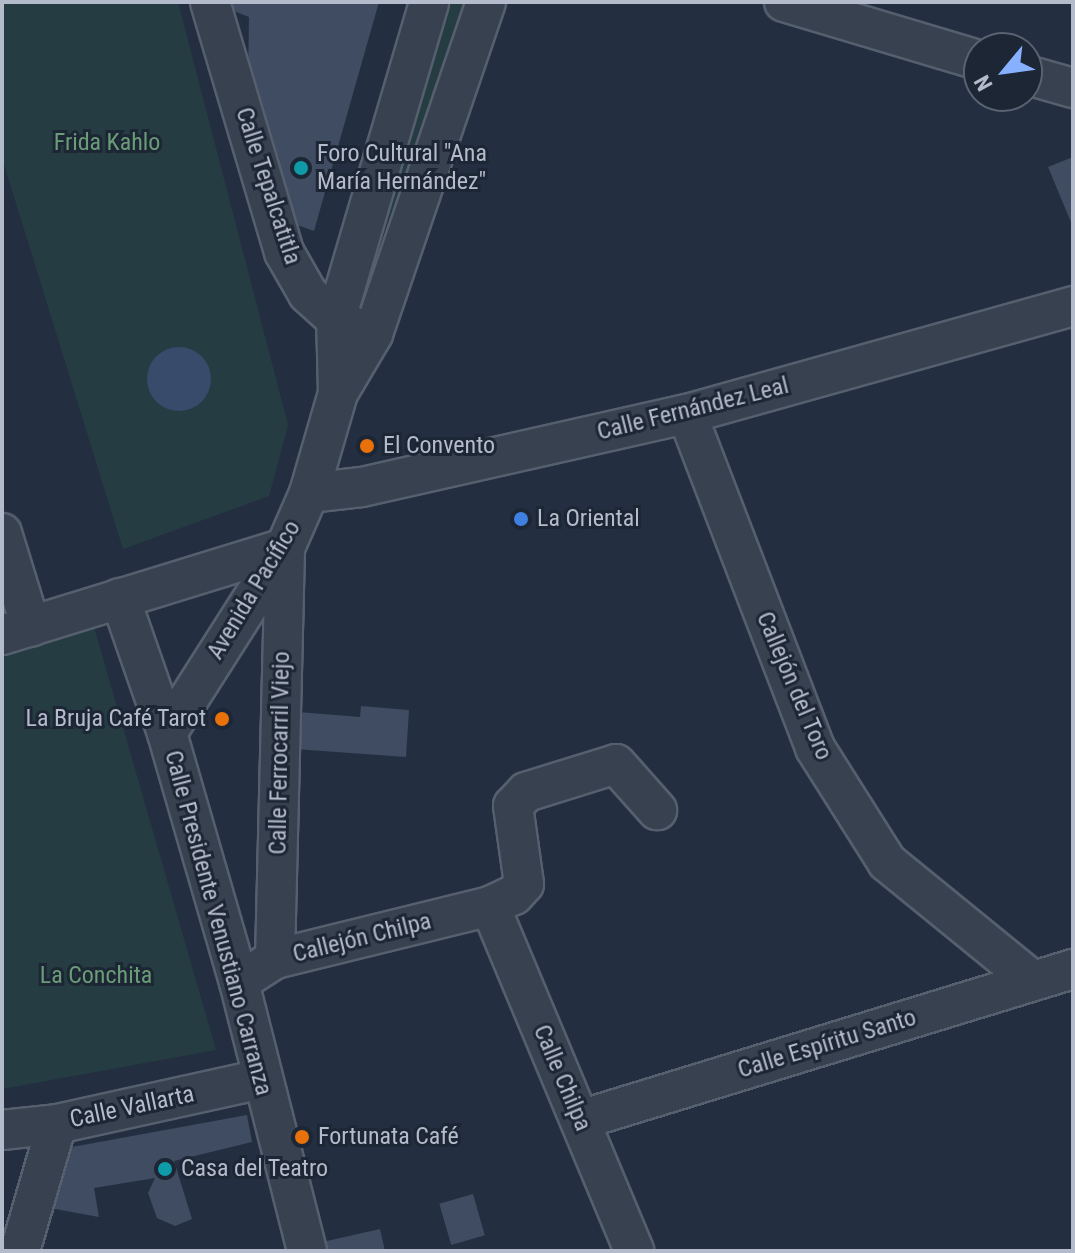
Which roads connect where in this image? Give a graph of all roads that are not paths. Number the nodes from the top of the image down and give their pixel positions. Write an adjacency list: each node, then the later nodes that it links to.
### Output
1 (210, 2): 9 (street, Calle Tepalcatitla)
2 (429, 2): 9 (street, Avenida Pacífico)
3 (486, 2): 10 (street, Avenida Pacífico)
4 (784, 2): 5 (street)
5 (963, 55)
6 (1043, 80): 7 (street)
7 (1073, 88)
8 (1073, 306): 12 (street, Calle Fernández Leal)
9 (336, 319): 10 (street, Calle Tepalcatitla); 11 (street, Avenida Pacífico)
10 (373, 334): 11 (street, Avenida Pacífico)
11 (338, 393): 13 (street, Avenida Pacífico)
12 (687, 414): 13 (street, Calle Fernández Leal); 23 (street, Callejón del Toro)
13 (309, 493): 15 (street, Avenida Pacífico)
14 (2, 533): 17 (street)
15 (285, 548): 16 (street); 18 (street, Avenida Pacífico); 21 (street, Calle Ferrocarril Viejo)
16 (120, 598): 17 (street); 18 (street, Calle Presidente Venustiano Carranza)
17 (17, 631)
18 (167, 733): 24 (street, Calle Presidente Venustiano Carranza)
19 (657, 810): 20 (street, Callejón Chilpa)
20 (490, 906): 21 (street, Callejón Chilpa); 26 (street, Calle Chilpa)
21 (275, 959): 24 (street, Callejón Chilpa)
22 (1073, 969): 23 (street, Calle Espíritu Santo)
23 (1033, 981): 26 (street, Calle Espíritu Santo)
24 (239, 982): 25 (street, Calle Presidente Venustiano Carranza)
25 (264, 1090): 28 (street, Calle Vallarta); 30 (street, Calle Presidente Venustiano Carranza)
26 (580, 1120): 31 (street, Calle Chilpa)
27 (2, 1130): 28 (street, Calle Vallarta)
28 (53, 1137): 29 (street)
29 (20, 1251)
30 (307, 1251)
31 (634, 1251)

